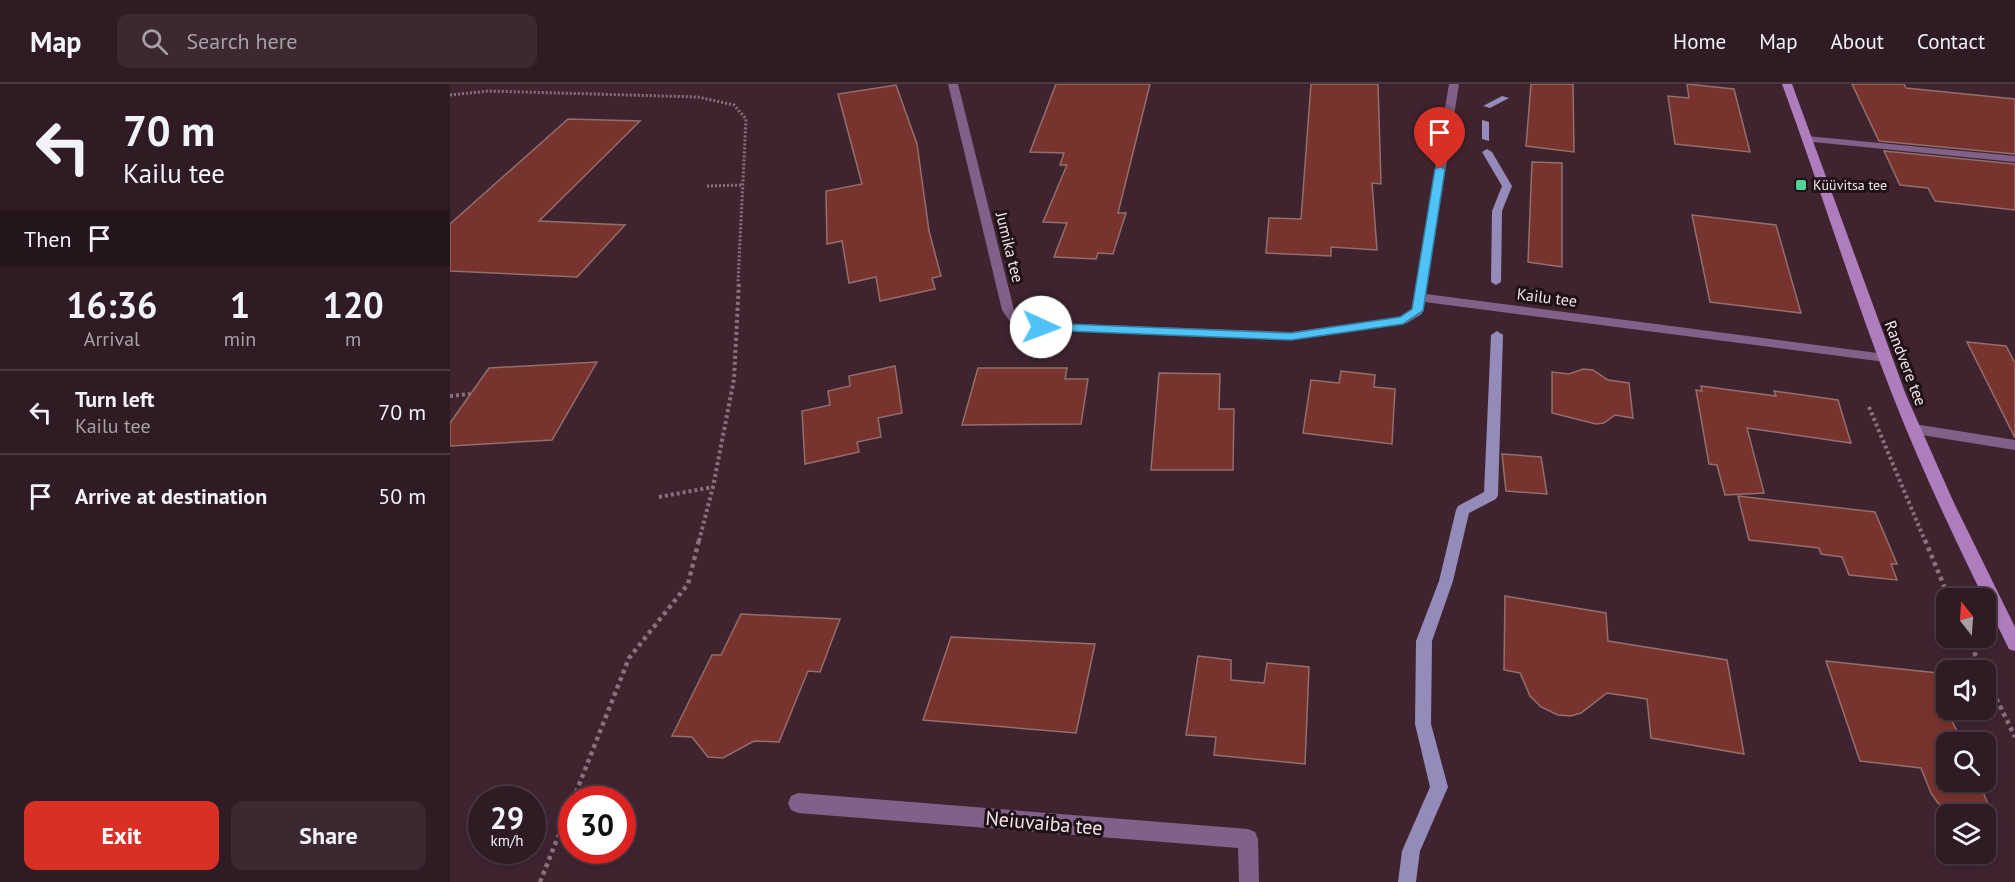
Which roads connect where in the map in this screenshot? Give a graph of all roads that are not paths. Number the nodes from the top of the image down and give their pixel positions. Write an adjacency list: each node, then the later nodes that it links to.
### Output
1 (953, 84): 6 (street, Jumika tee)
2 (1454, 84): 6 (street)
3 (1787, 84): 4 (main road, Randvere tee)
4 (1807, 139): 5 (street); 7 (main road, Randvere tee)
5 (2015, 159)
6 (1419, 297): 7 (street, Kailu tee)
7 (1885, 358): 8 (main road, Randvere tee)
8 (1914, 429): 9 (street); 10 (main road, Randvere tee)
9 (2015, 445)
10 (2015, 644)
11 (798, 803): 12 (street, Neiuvaiba tee)
12 (1249, 882)

